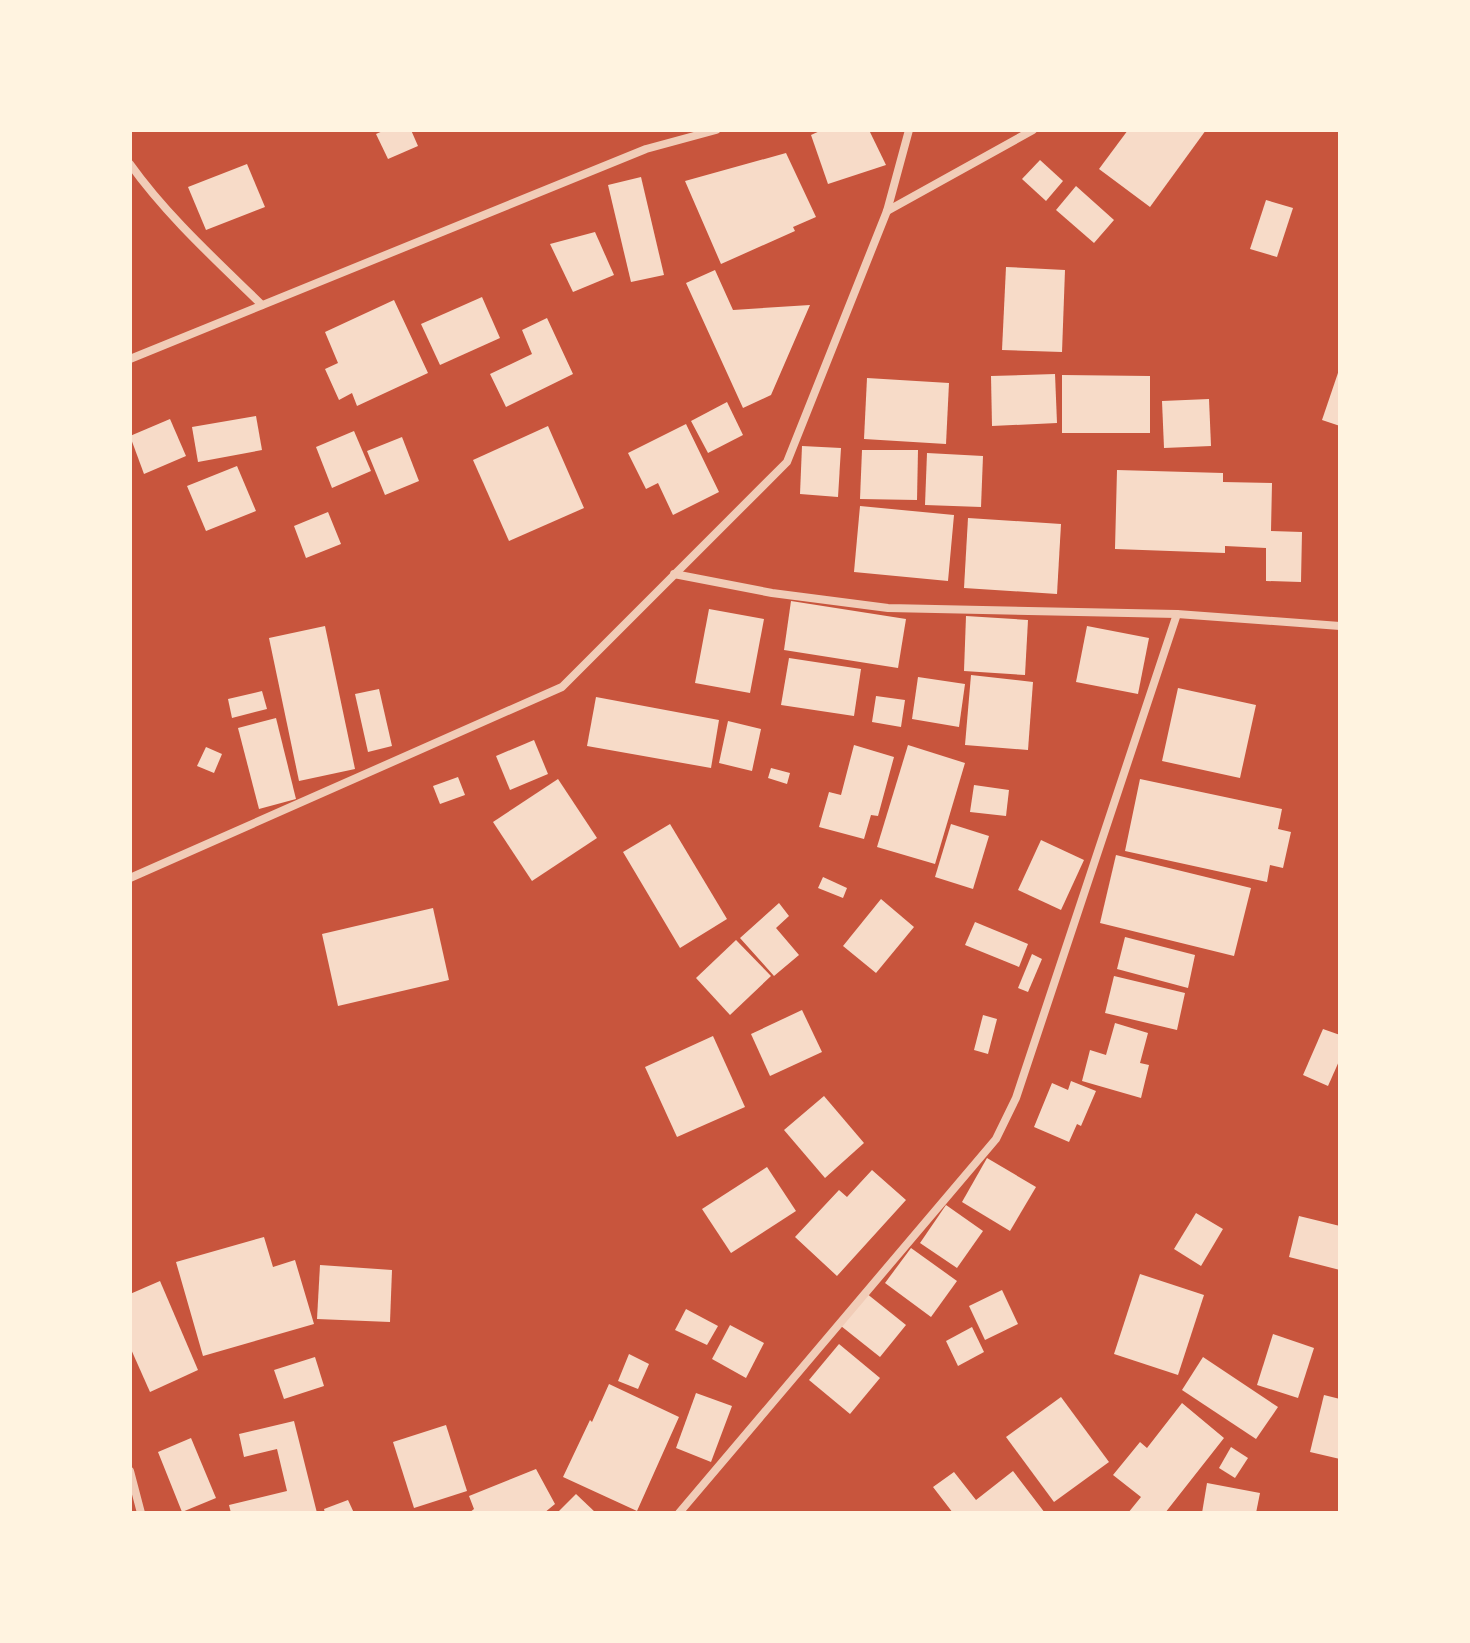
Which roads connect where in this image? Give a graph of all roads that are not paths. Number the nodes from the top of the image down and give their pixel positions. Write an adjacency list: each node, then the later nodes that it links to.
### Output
1 (716, 130): 6 (street)
2 (909, 130): 5 (street)
3 (1033, 130): 5 (street)
4 (130, 164): 6 (street)
5 (887, 211): 8 (street)
6 (262, 305): 7 (street)
7 (130, 359)
8 (674, 574): 9 (street); 11 (street)
9 (1177, 614): 10 (street); 14 (street)
10 (1340, 626)
11 (130, 878)
12 (130, 1471): 13 (street)
13 (141, 1513)
14 (679, 1513)

